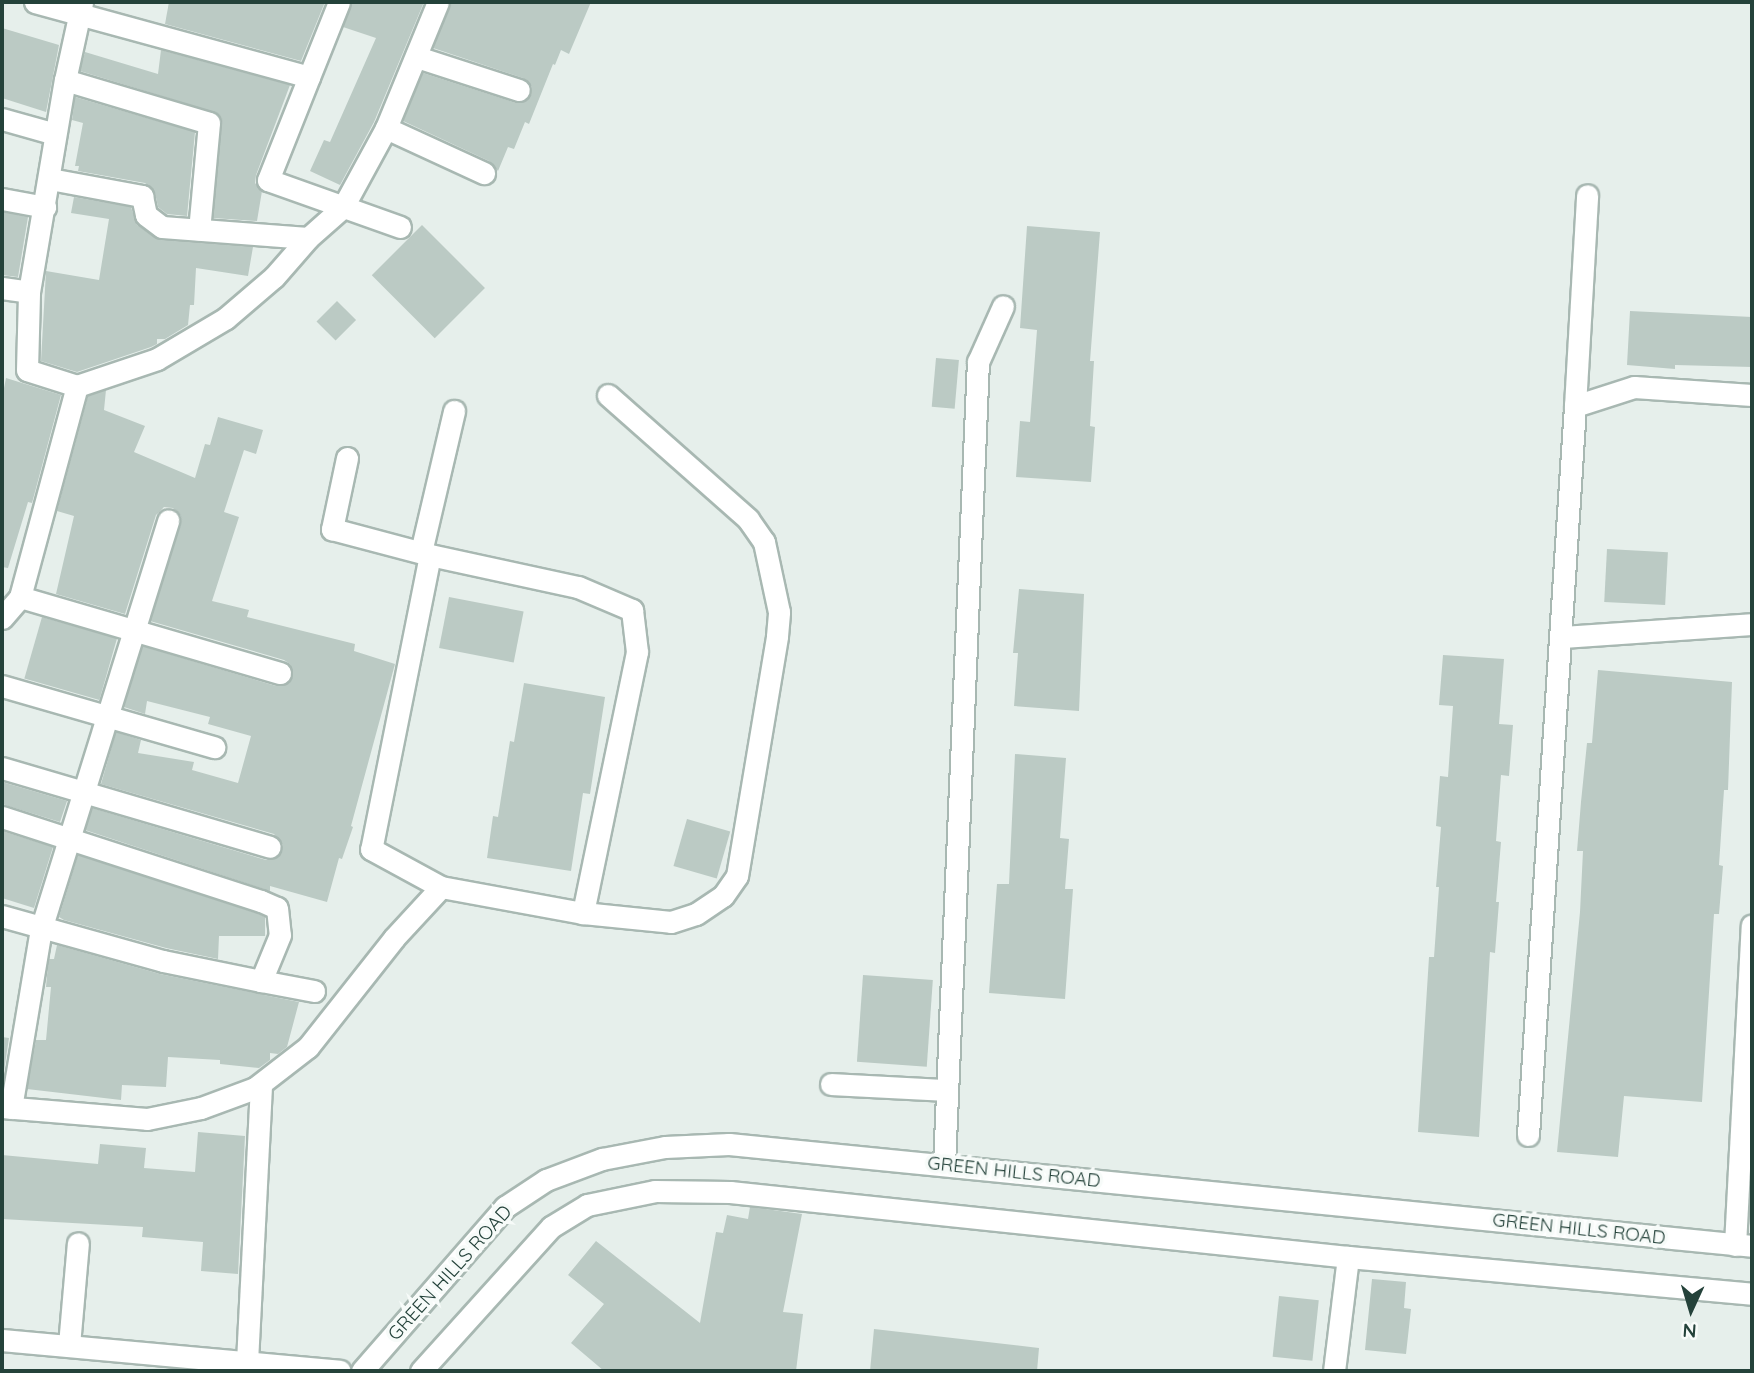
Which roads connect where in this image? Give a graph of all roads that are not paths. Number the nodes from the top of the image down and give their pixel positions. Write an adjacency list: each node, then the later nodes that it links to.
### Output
1 (35, 2): 4 (street)
2 (339, 2): 6 (street)
3 (438, 2): 5 (street)
4 (81, 8): 6 (street); 7 (street)
5 (417, 57): 8 (street); 10 (street)
6 (309, 77): 17 (street)
7 (65, 80): 11 (street); 19 (street)
8 (519, 90)
9 (2, 119): 11 (street)
10 (386, 128): 12 (street); 17 (street)
11 (55, 134): 13 (street)
12 (484, 173)
13 (50, 179): 16 (street); 19 (street)
14 (1587, 195): 27 (street)
15 (2, 199): 16 (street)
16 (45, 207): 22 (street)
17 (343, 207): 18 (street); 20 (street)
18 (400, 227)
19 (198, 230): 20 (street)
20 (308, 238): 24 (street)
21 (2, 288): 22 (street)
22 (29, 292): 24 (street)
23 (1003, 306): 55 (street)
24 (77, 386): 32 (street)
25 (608, 395): 47 (street)
26 (1752, 395): 27 (street)
27 (1575, 406): 36 (street)
28 (454, 411): 31 (street)
29 (347, 458): 31 (street)
30 (168, 520): 35 (street)
31 (426, 554): 46 (street); 47 (street)
32 (20, 597): 33 (street); 35 (street)
33 (2, 618)
34 (1752, 624): 36 (street)
35 (135, 629): 37 (street); 39 (street)
36 (1562, 636): 57 (street)
37 (279, 673)
38 (2, 686): 39 (street)
39 (107, 716): 40 (street); 42 (street)
40 (214, 747)
41 (2, 768): 42 (street)
42 (82, 793): 44 (street); 45 (street)
43 (2, 817): 44 (street)
44 (68, 838): 50 (street); 51 (street)
45 (270, 847)
46 (441, 887): 47 (street); 52 (street)
47 (583, 913)
48 (2, 916): 50 (street)
49 (1752, 925): 60 (street)
50 (41, 929): 51 (street); 56 (street)
51 (261, 981): 52 (street)
52 (346, 999): 53 (street)
53 (261, 1084): 56 (street); 65 (street)
54 (831, 1084): 55 (street)
55 (947, 1090): 58 (street)
56 (6, 1108)
57 (1528, 1135)
58 (944, 1165): 60 (street, GREEN HILLS ROAD); 67 (street, GREEN HILLS ROAD)
59 (78, 1243): 64 (street)
60 (1744, 1246)
61 (1348, 1257): 62 (street); 68 (street); 69 (street)
62 (1752, 1294)
63 (2, 1340): 64 (street)
64 (69, 1345): 65 (street)
65 (247, 1362): 66 (street)
66 (340, 1371)
67 (362, 1371)
68 (421, 1371)
69 (1334, 1371)

